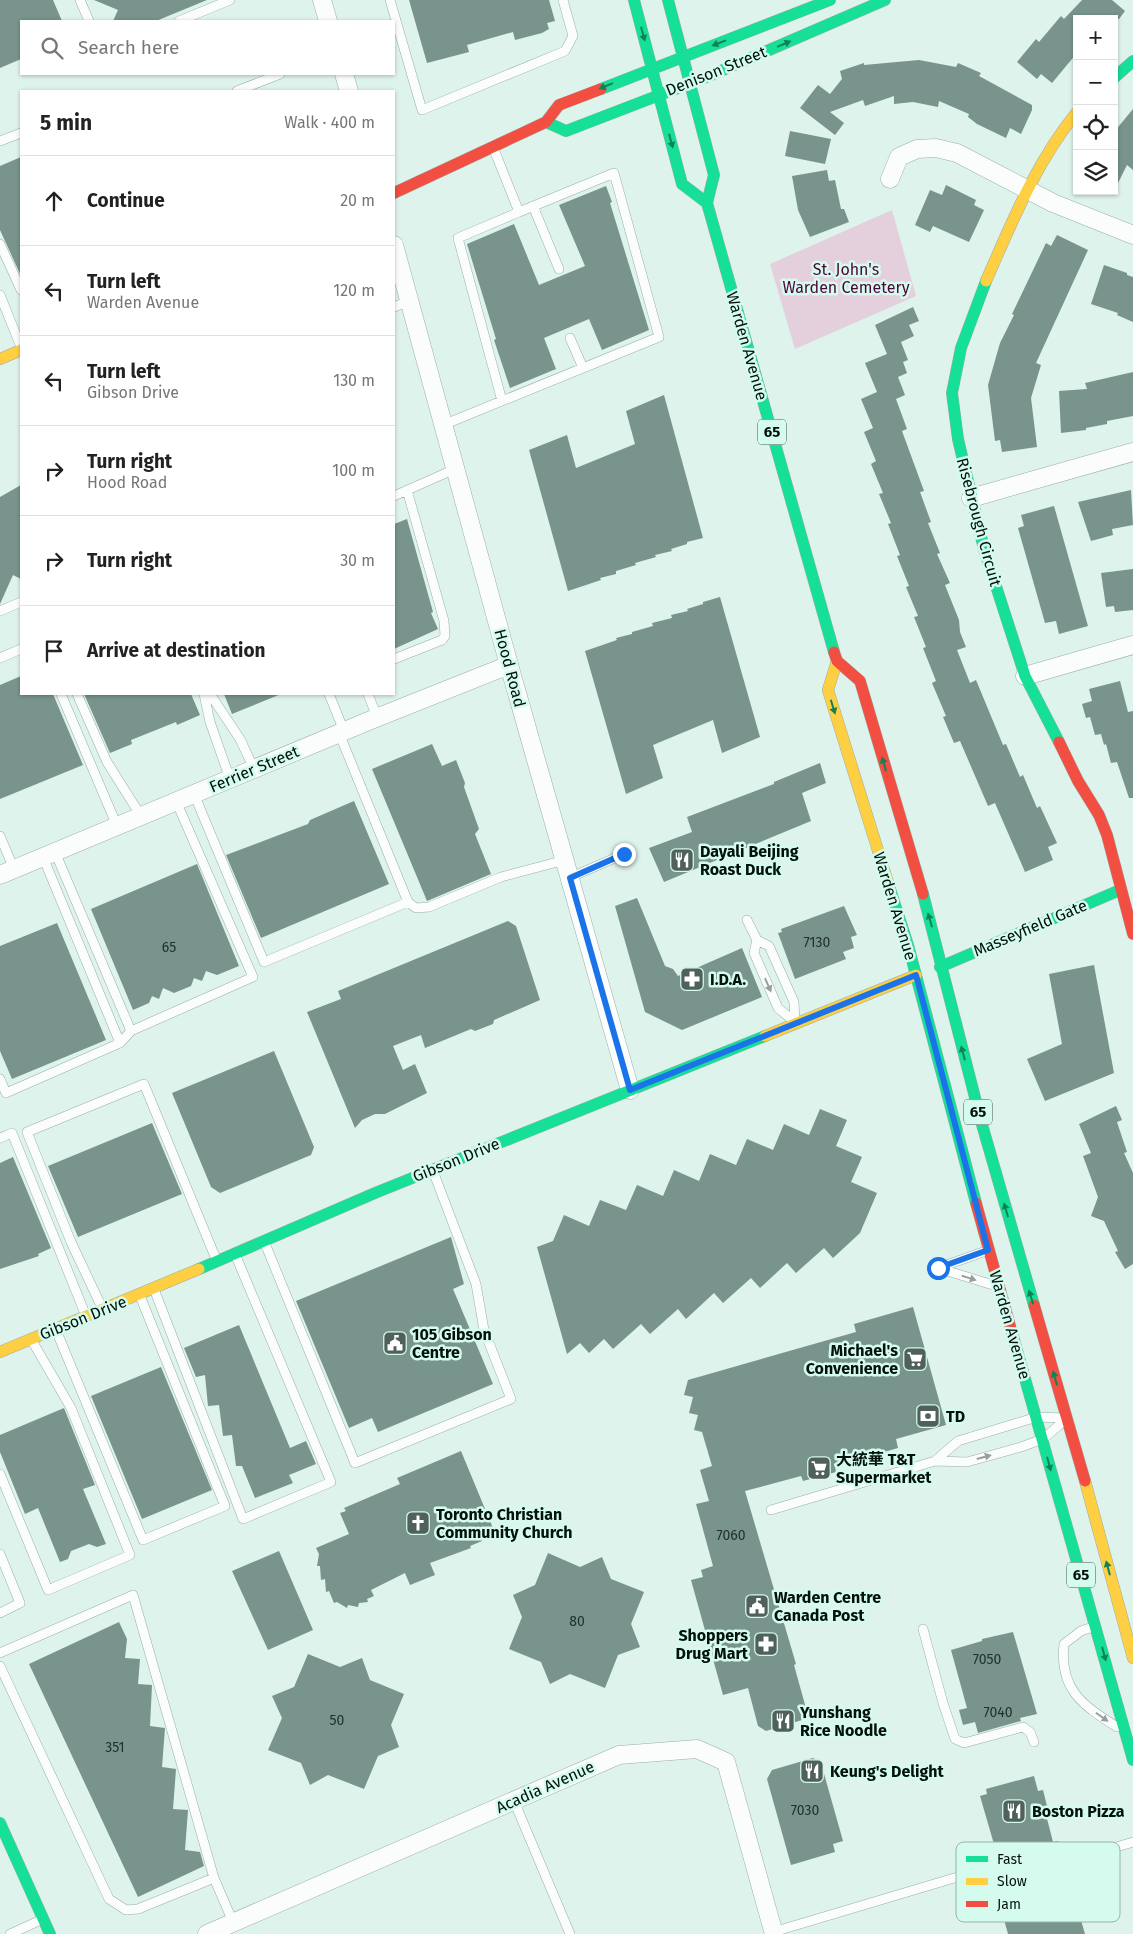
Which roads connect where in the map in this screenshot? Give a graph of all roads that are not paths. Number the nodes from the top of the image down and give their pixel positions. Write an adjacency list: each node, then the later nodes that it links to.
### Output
1 (80, 0): 10 (lane)
2 (230, 0): 11 (lane)
3 (322, 0): 12 (street)
4 (390, 0): 5 (lane)
5 (563, 0)
6 (634, 0): 15 (main road, one-way to 15)
7 (668, 0): 13 (main road, Warden Avenue / 65)
8 (830, 0): 13 (main road, Denison Street, one-way to 13)
9 (885, 0): 19 (main road, Denison Street, one-way to 9)
10 (89, 20)
11 (181, 20)
12 (328, 20)
13 (682, 56): 15 (main road, Denison Street); 19 (main road, Warden Avenue / 65)
14 (1133, 61): 16 (main road)
15 (651, 68): 22 (main road); 24 (main road, Denison Street, one-way to 24)
16 (1118, 74)
17 (277, 75): 20 (lane)
18 (344, 75): 21 (street)
19 (690, 83): 22 (main road, Denison Street); 31 (main road, Warden Avenue / 65)
20 (240, 90)
21 (349, 90)
22 (657, 94): 24 (main road, Denison Street); 31 (main road, one-way to 31)
23 (1073, 117): 29 (main road, Risebrough Circuit)
24 (546, 122): 27 (main road, Denison Street)
25 (20, 133): 26 (lane)
26 (0, 141)
27 (492, 147): 30 (main road, Denison Street); 33 (lane)
28 (890, 179): 29 (street)
29 (1027, 188): 34 (street); 52 (main road, Risebrough Circuit)
30 (395, 193)
31 (707, 203): 59 (main road, Warden Avenue / 65)
32 (533, 206): 33 (lane); 37 (lane); 45 (lane)
33 (519, 212): 46 (lane)
34 (1133, 235)
35 (0, 244): 38 (lane)
36 (395, 253): 40 (street, Hood Road)
37 (559, 269)
38 (20, 288)
39 (0, 295): 42 (lane)
40 (401, 304): 47 (street, Hood Road)
41 (570, 338): 45 (lane)
42 (20, 345)
43 (20, 349): 44 (main road)
44 (0, 359)
45 (583, 368): 46 (lane)
46 (502, 401): 47 (lane)
47 (443, 425): 49 (street, Hood Road)
48 (1133, 452): 52 (street)
49 (455, 469): 50 (lane); 60 (street, Hood Road)
50 (407, 490): 51 (lane); 58 (lane)
51 (395, 496)
52 (971, 498): 61 (main road, Risebrough Circuit)
53 (20, 602): 54 (lane)
54 (0, 611)
55 (1133, 645): 61 (street)
56 (20, 649): 57 (lane)
57 (0, 658)
58 (395, 659)
59 (837, 661): 87 (main road, Warden Avenue / 65, one-way to 59); 88 (main road, Warden Avenue / 65, one-way to 88)
60 (509, 665): 68 (street, Ferrier Street); 79 (street, Hood Road)
61 (1025, 676): 82 (main road, Risebrough Circuit)
62 (61, 695): 75 (lane)
63 (77, 695): 74 (lane)
64 (204, 695): 71 (lane)
65 (211, 695): 70 (lane)
66 (329, 695): 69 (lane)
67 (368, 695): 68 (lane)
68 (377, 717): 69 (street, Ferrier Street)
69 (341, 732): 70 (street, Ferrier Street); 83 (lane)
70 (254, 769): 71 (street, Ferrier Street)
71 (230, 779): 72 (street, Ferrier Street)
72 (194, 794): 73 (street, Ferrier Street); 83 (lane)
73 (176, 801): 74 (street, Ferrier Street); 90 (lane)
74 (141, 816): 75 (street, Ferrier Street)
75 (116, 826): 77 (street, Ferrier Street)
76 (0, 836): 80 (lane)
77 (49, 854): 80 (street, Ferrier Street); 90 (lane); 91 (lane)
78 (624, 854): 81 (lane)
79 (565, 860): 81 (street, Hood Road); 83 (lane)
80 (7, 872)
81 (570, 878): 93 (street, Hood Road)
82 (1120, 890): 85 (main road, Risebrough Circuit); 87 (main road, Masseyfield Gate)
83 (408, 902)
84 (747, 920): 86 (lane)
85 (1133, 934)
86 (756, 940): 89 (lane, one-way to 89); 89 (lane)
87 (940, 967): 88 (street); 99 (main road, Warden Avenue / 65, one-way to 87)
88 (916, 975): 89 (main road, Gibson Drive); 97 (main road, Warden Avenue / 65)
89 (795, 1023): 93 (main road, Gibson Drive)
90 (131, 1031): 91 (lane)
91 (120, 1043): 92 (lane)
92 (0, 1079)
93 (630, 1090): 95 (main road, Gibson Drive)
94 (0, 1138): 105 (lane)
95 (433, 1170): 96 (main road, Gibson Drive); 96 (lane)
96 (264, 1241): 98 (main road, Gibson Drive)
97 (988, 1250): 99 (main road); 102 (main road, Warden Avenue / 65); 102 (lane, one-way to 102)
98 (235, 1254): 100 (main road, Gibson Drive); 101 (lane)
99 (1019, 1257): 110 (main road, Warden Avenue / 65, one-way to 99)
100 (217, 1262): 101 (main road, Gibson Drive); 104 (lane)
101 (154, 1288): 103 (main road, Gibson Drive)
102 (1000, 1288): 109 (main road, Warden Avenue / 65)
103 (140, 1295): 104 (main road, Gibson Drive); 106 (lane)
104 (103, 1311): 105 (main road, Gibson Drive)
105 (86, 1318): 106 (main road, Gibson Drive)
106 (56, 1330): 107 (main road, Gibson Drive)
107 (32, 1340): 108 (main road, Gibson Drive); 113 (lane)
108 (0, 1352)
109 (1037, 1417): 110 (lane); 111 (main road, Warden Avenue / 65); 112 (lane)
110 (1067, 1418): 111 (lane); 117 (main road, Warden Avenue / 65, one-way to 110)
111 (1043, 1440): 112 (lane, one-way to 111); 118 (main road, Warden Avenue / 65, one-way to 118)
112 (936, 1461): 114 (lane)
113 (0, 1474)
114 (771, 1510)
115 (0, 1554): 116 (lane)
116 (0, 1613)
117 (1121, 1615): 118 (lane); 121 (main road, Warden Avenue / 65)
118 (1103, 1623): 123 (main road, Warden Avenue / 65, one-way to 123); 123 (lane, one-way to 123)
119 (923, 1629): 124 (lane)
120 (0, 1653): 131 (lane)
121 (1133, 1658)
122 (0, 1666): 131 (lane)
123 (1125, 1732): 125 (main road, Warden Avenue / 65)
124 (1034, 1742)
125 (1133, 1760)
126 (514, 1801): 133 (street, Acadia Avenue); 134 (street, Acadia Avenue); 138 (lane)
127 (0, 1823): 132 (main road)
128 (1133, 1842): 129 (lane)
129 (1120, 1846)
130 (956, 1877): 134 (lane)
131 (214, 1878): 133 (lane)
132 (43, 1919): 135 (lane); 136 (main road)
133 (233, 1922): 137 (street, Acadia Avenue)
134 (773, 1933)
135 (10, 1934)
136 (50, 1934)
137 (207, 1934)
138 (570, 1934)

